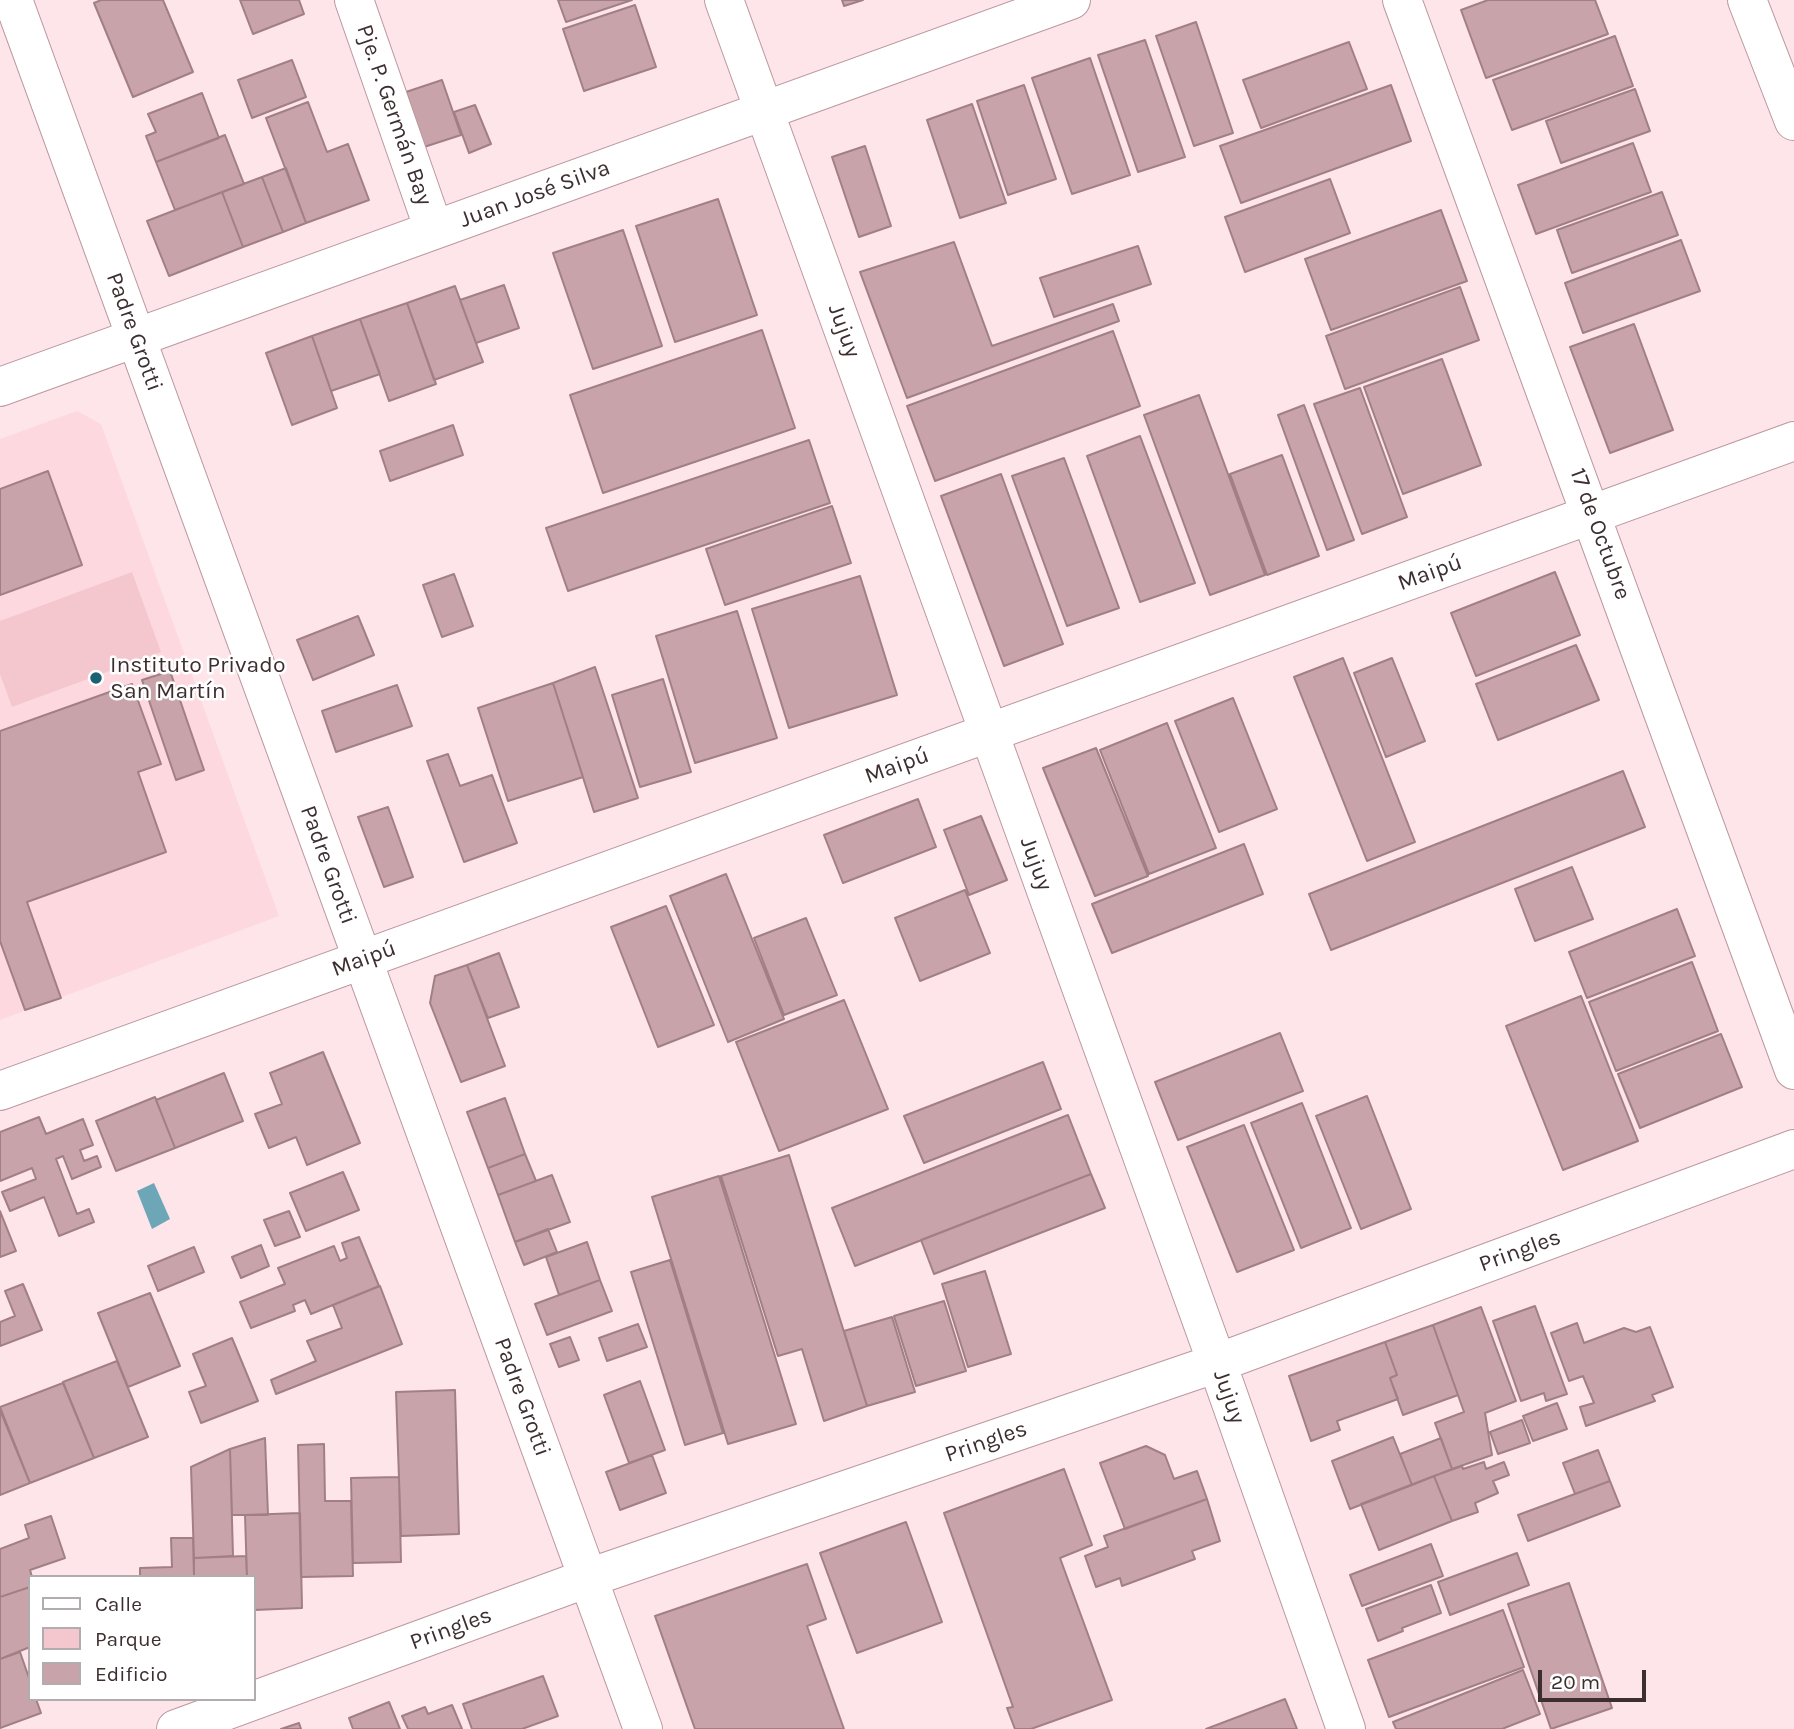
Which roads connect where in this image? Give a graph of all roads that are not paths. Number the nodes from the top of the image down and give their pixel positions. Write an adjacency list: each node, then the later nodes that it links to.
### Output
1 (13, 0): 10 (street, Padre Grotti)
2 (354, 0): 9 (street, Pje. P. Germán Bay)
3 (724, 0): 7 (street, Jujuy)
4 (1071, 0): 7 (street, Juan José Silva)
5 (1402, 0): 13 (street, 17 de Octubre)
6 (1747, 0): 8 (street)
7 (765, 111): 9 (street, Juan José Silva); 14 (street, Jujuy)
8 (1794, 121)
9 (434, 230): 10 (street, Juan José Silva)
10 (136, 338): 11 (street, Juan José Silva); 15 (street, Padre Grotti)
11 (0, 387)
12 (1794, 441): 13 (street, Maipú)
13 (1592, 514): 14 (street, Maipú); 16 (street, 17 de Octubre)
14 (989, 733): 15 (street, Maipú); 19 (street, Jujuy)
15 (363, 960): 17 (street, Maipú); 20 (street, Padre Grotti)
16 (1794, 1070)
17 (0, 1091)
18 (1794, 1149): 19 (street, Pringles)
19 (1217, 1363): 20 (street, Pringles); 25 (street, Jujuy)
20 (588, 1578): 21 (street, Pringles); 24 (street, Padre Grotti)
21 (256, 1700)
22 (252, 1701): 23 (street, Pringles)
23 (176, 1729)
24 (643, 1729)
25 (1346, 1729)

